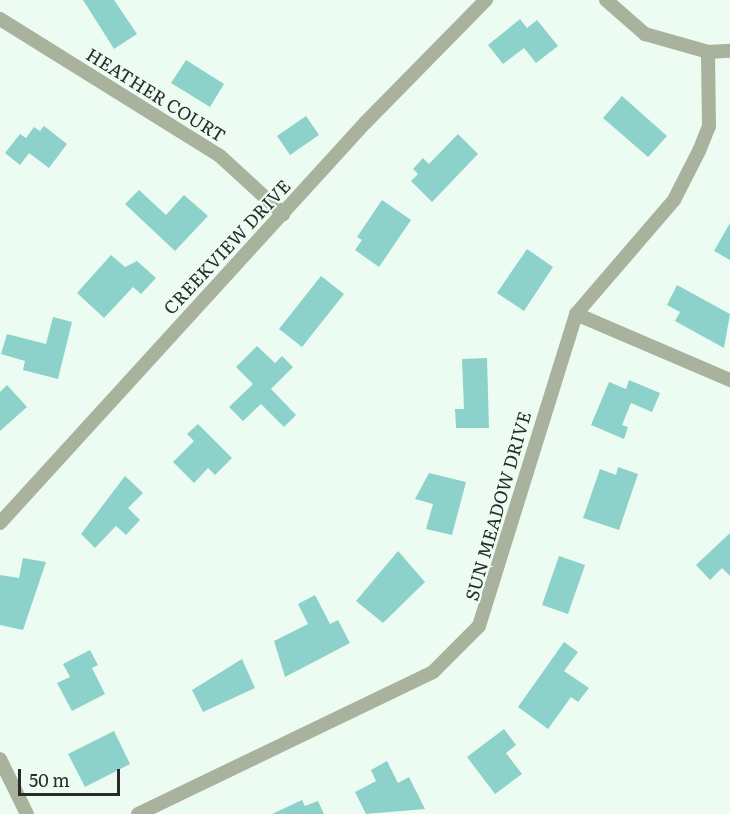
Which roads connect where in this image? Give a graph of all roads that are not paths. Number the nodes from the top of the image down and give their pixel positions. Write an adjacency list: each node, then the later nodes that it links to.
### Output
1 (486, 0): 6 (street, CREEKVIEW DRIVE)
2 (606, 0): 5 (street)
3 (0, 19): 6 (street, HEATHER COURT)
4 (730, 51): 5 (street)
5 (708, 52): 7 (street, SUN MEADOW DRIVE)
6 (283, 214): 9 (street, CREEKVIEW DRIVE)
7 (576, 314): 8 (street); 12 (street, SUN MEADOW DRIVE)
8 (730, 380)
9 (0, 524)
10 (0, 759): 11 (street)
11 (27, 814)
12 (138, 814)

